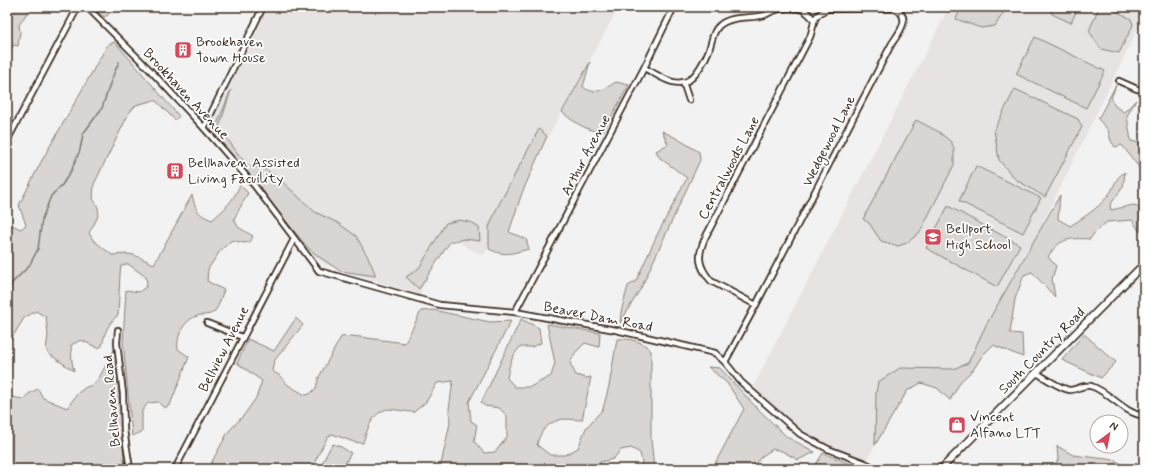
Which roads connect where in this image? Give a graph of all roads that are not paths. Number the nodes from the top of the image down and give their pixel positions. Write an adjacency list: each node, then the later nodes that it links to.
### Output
1 (78, 7): 12 (street)
2 (87, 7): 11 (street, Brookhaven Avenue)
3 (264, 7): 11 (street)
4 (674, 7): 6 (street, Arthur Avenue)
5 (814, 20): 8 (street); 15 (street, Centralwoods Lane); 15 (street, Wedgewood Lane)
6 (644, 68): 8 (street); 16 (street, Arthur Avenue)
7 (1119, 81): 9 (street)
8 (683, 82): 10 (street)
9 (1144, 90)
10 (689, 100)
11 (204, 128): 13 (street, Brookhaven Avenue)
12 (7, 141)
13 (294, 239): 16 (street, Beaver Dam Road); 19 (street, Bellview Avenue)
14 (1144, 268): 21 (main road, South Country Road)
15 (756, 305): 20 (street, Wedgewood Lane)
16 (515, 312): 20 (street, Beaver Dam Road)
17 (207, 323): 19 (street)
18 (118, 330): 23 (street, Bellhaven Road)
19 (242, 337): 24 (street, Bellview Avenue)
20 (725, 362): 25 (street, Beaver Dam Road)
21 (1037, 373): 22 (street); 26 (main road, South Country Road)
22 (1144, 416)
23 (130, 469)
24 (175, 469)
25 (877, 469)
26 (941, 469)

